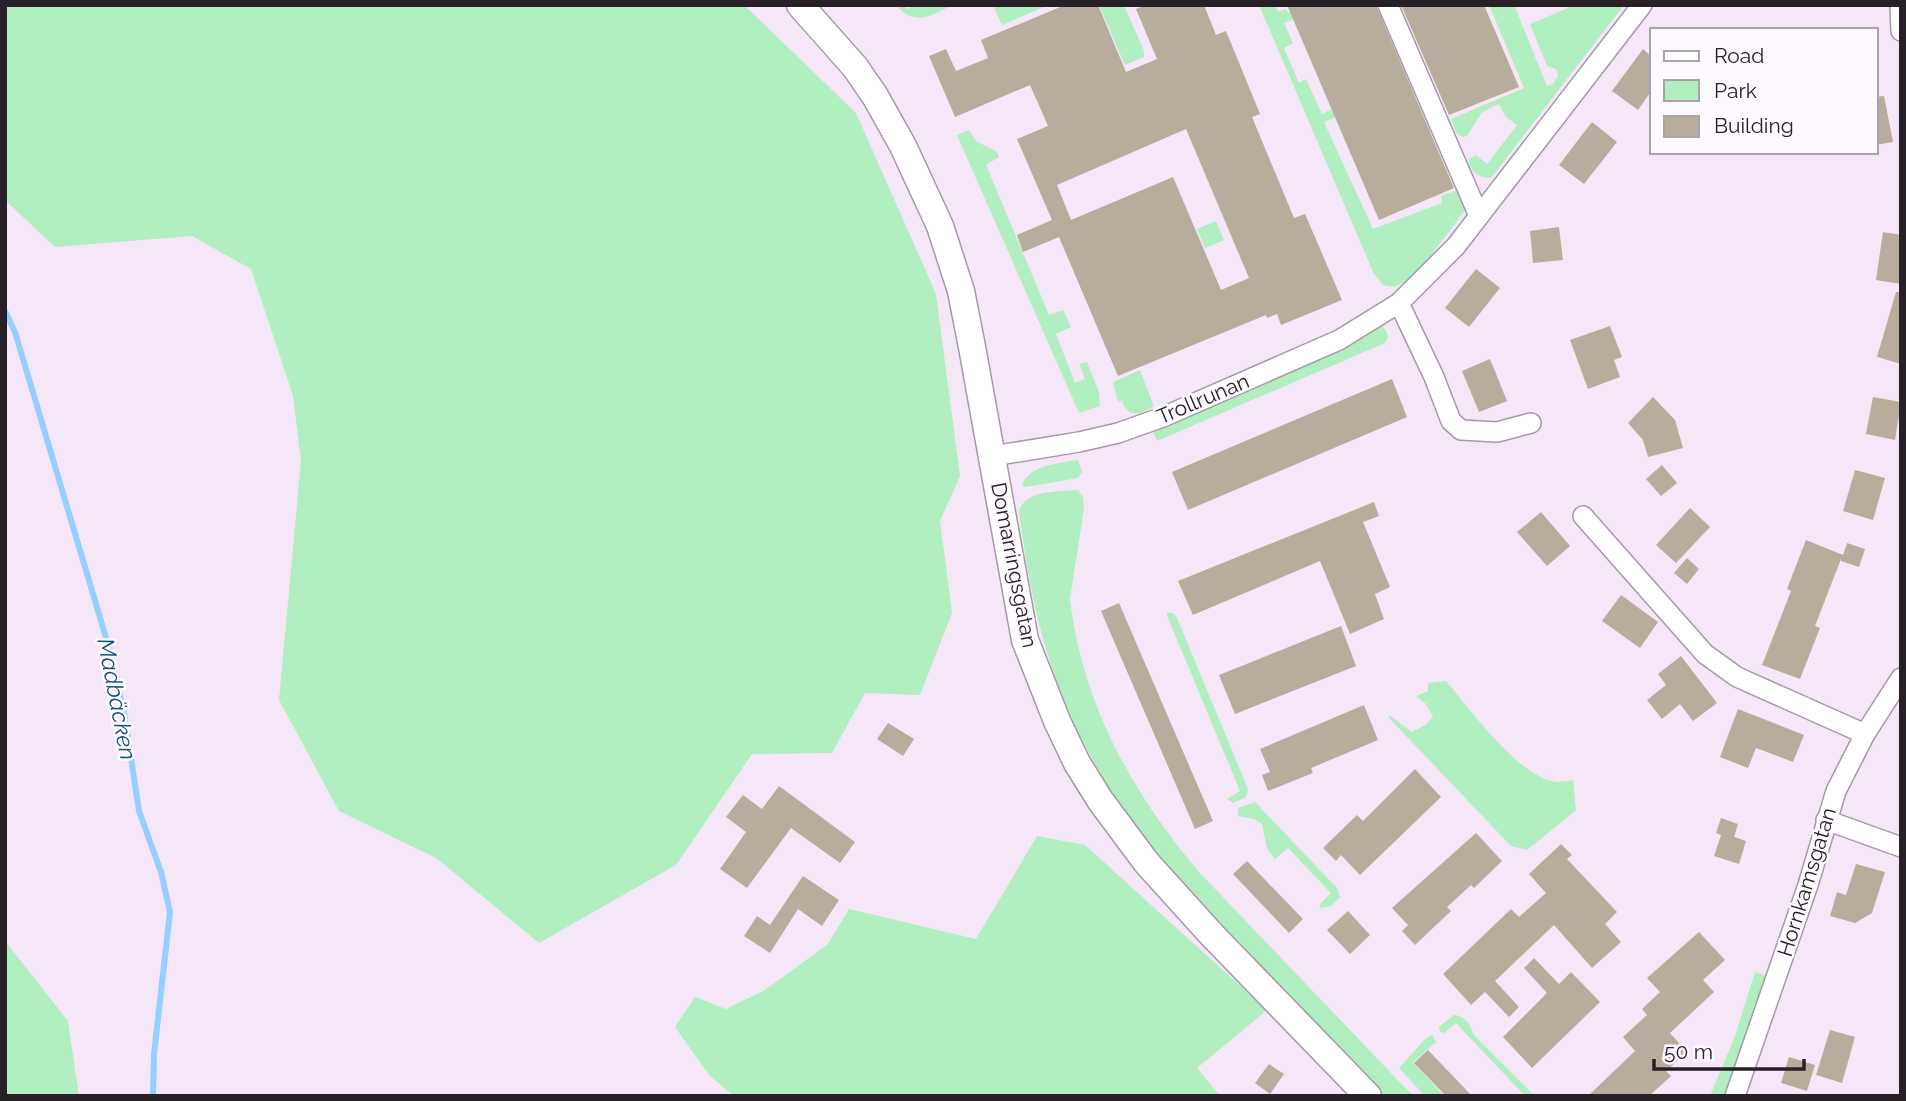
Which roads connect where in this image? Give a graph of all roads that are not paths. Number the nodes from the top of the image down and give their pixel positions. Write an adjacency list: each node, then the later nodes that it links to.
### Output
1 (800, 5): 9 (street, Domarringsgatan)
2 (1388, 5): 6 (street)
3 (1642, 5): 6 (street, Trollrunan)
4 (1900, 5): 5 (street)
5 (1901, 31)
6 (1479, 216): 7 (street, Trollrunan)
7 (1399, 303): 8 (street); 9 (street, Trollrunan)
8 (1531, 423)
9 (993, 456): 15 (street, Domarringsgatan)
10 (1583, 516): 12 (street)
11 (1901, 678): 12 (street, Hornkamsgatan)
12 (1865, 734): 13 (street, Hornkamsgatan)
13 (1826, 820): 14 (street); 16 (street, Hornkamsgatan)
14 (1901, 847)
15 (1368, 1096)
16 (1735, 1096)

